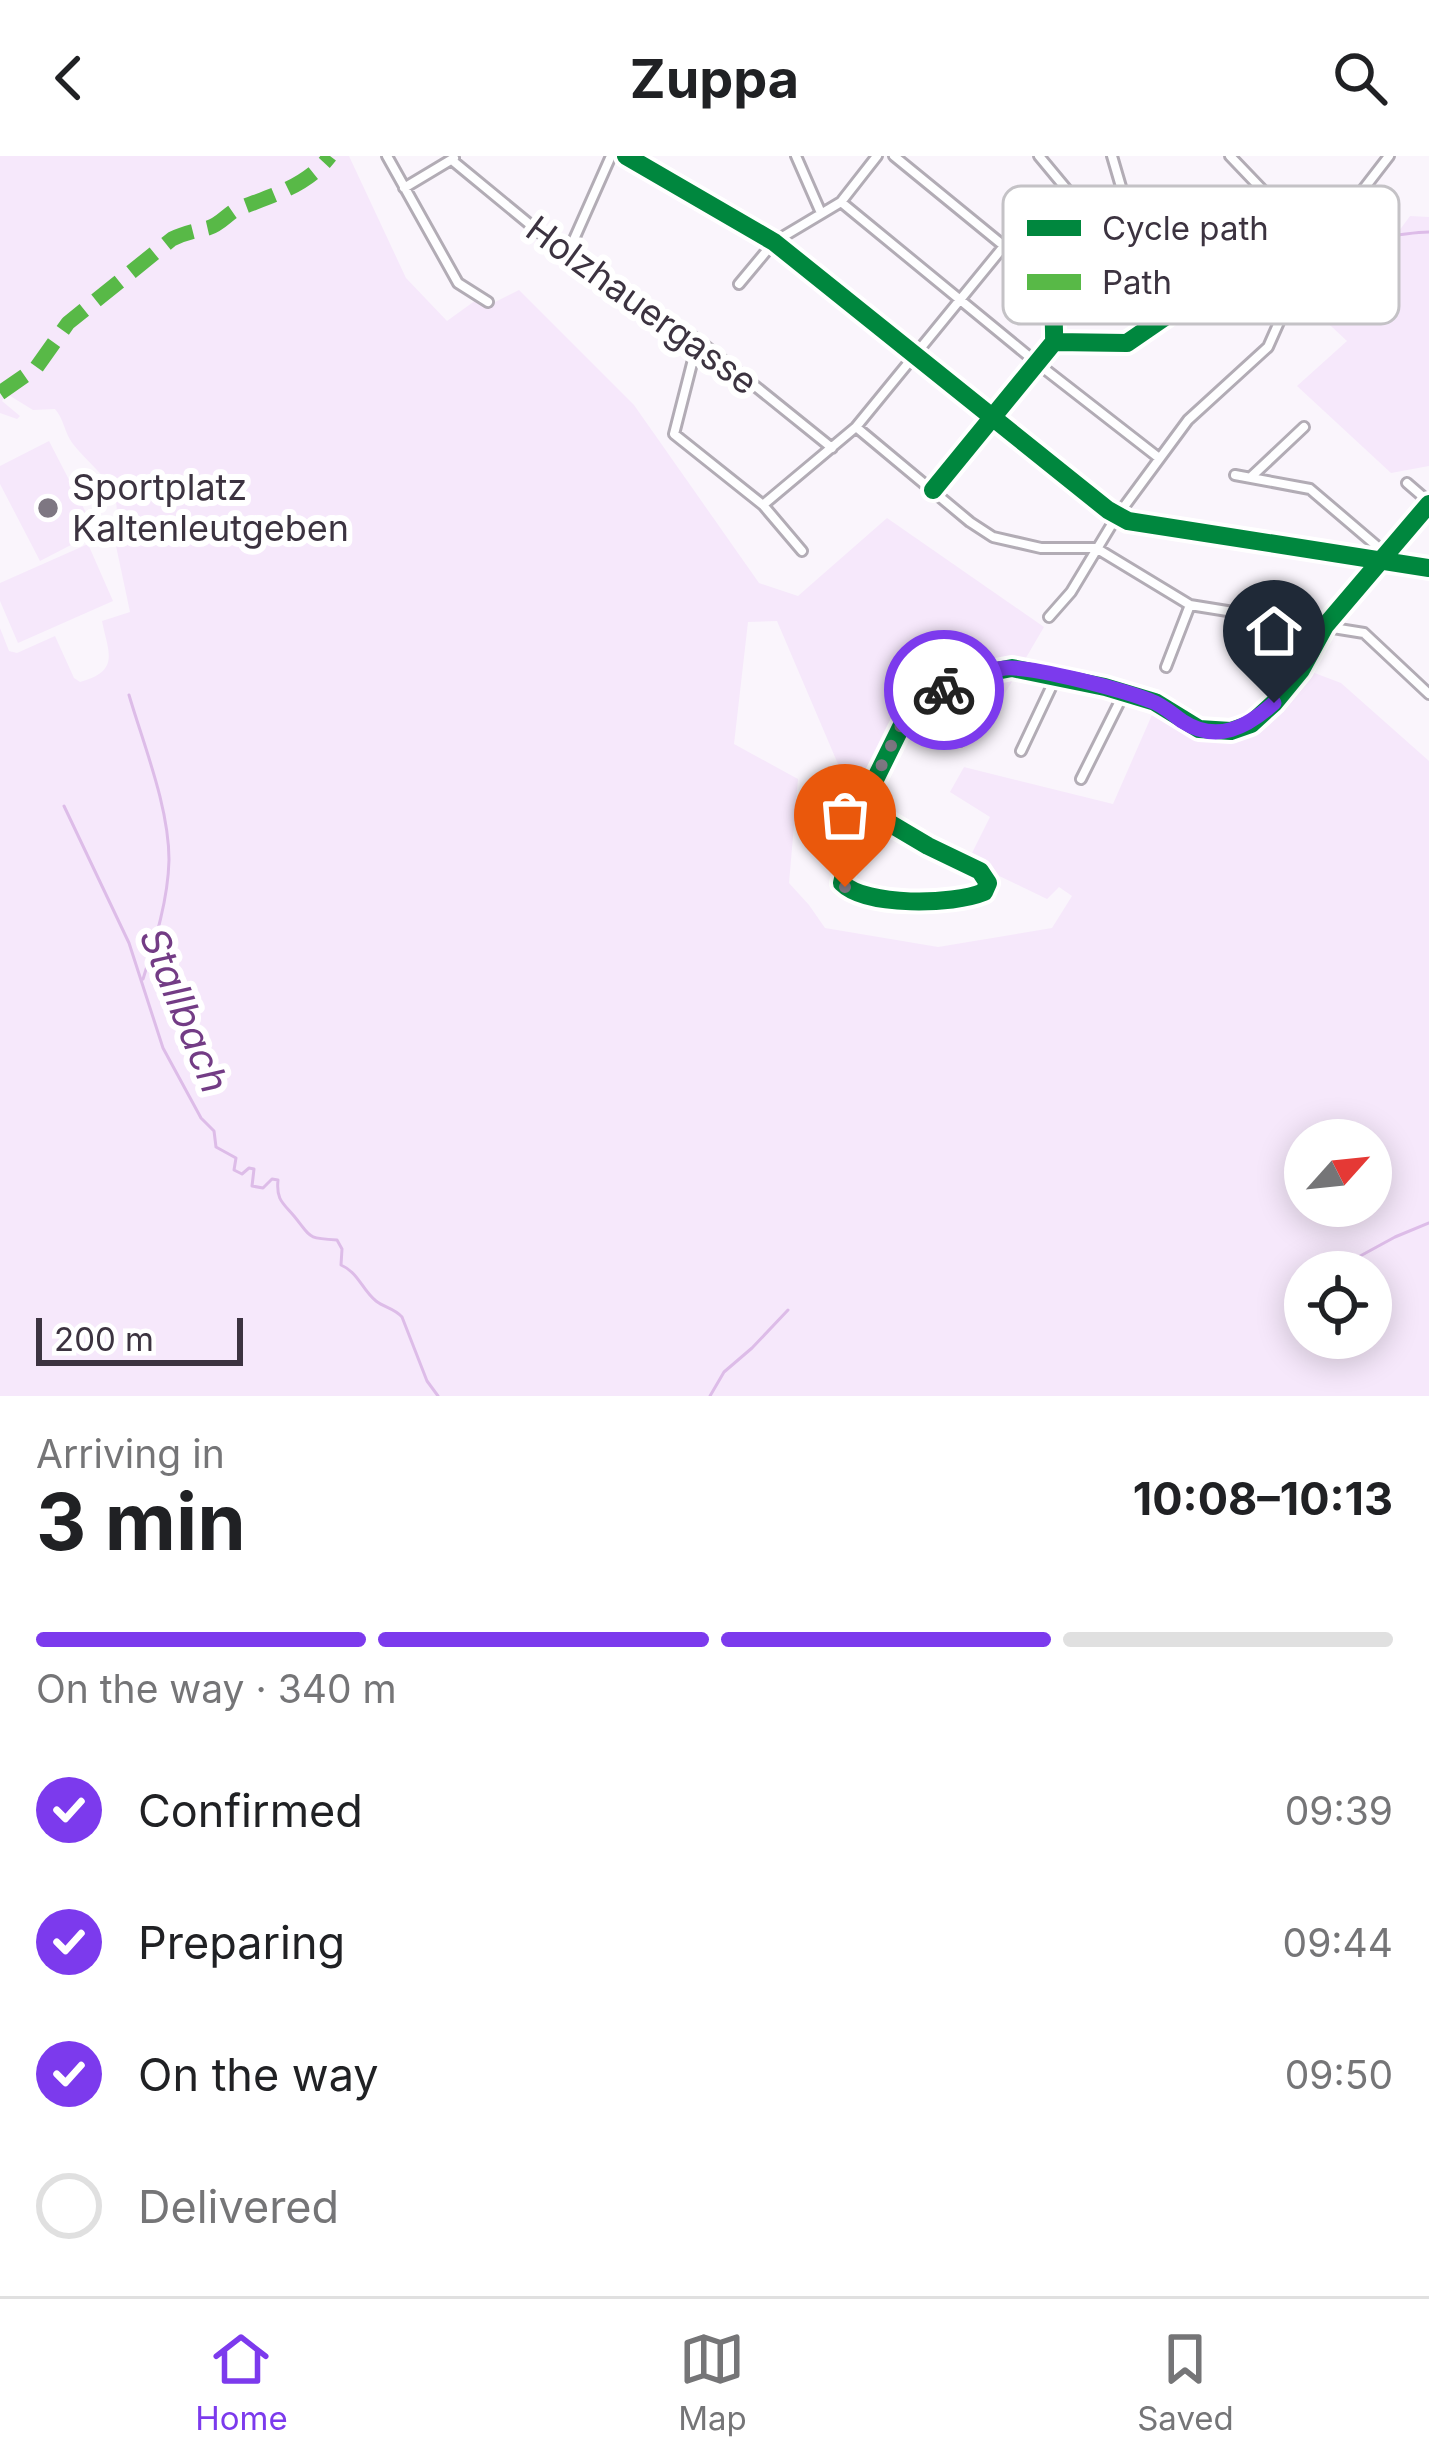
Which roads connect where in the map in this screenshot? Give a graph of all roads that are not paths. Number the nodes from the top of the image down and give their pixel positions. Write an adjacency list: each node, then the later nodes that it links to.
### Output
1 (387, 156): 16 (street)
2 (611, 156): 22 (street)
3 (626, 156): 19 (street)
4 (796, 156): 18 (street)
5 (878, 156): 17 (street)
6 (895, 156): 20 (street)
7 (1039, 156): 12 (street)
8 (1112, 156): 13 (street)
9 (1230, 156): 14 (street)
10 (1389, 156): 15 (street)
11 (454, 158): 16 (street); 22 (street, Holzhauergasse)
12 (1064, 186)
13 (1120, 186)
14 (1259, 186)
15 (1366, 186)
16 (404, 188): 25 (street)
17 (841, 202): 18 (street); 24 (street)
18 (821, 213): 19 (street)
19 (774, 242): 23 (street); 31 (street)
20 (1003, 245)
21 (1003, 247): 24 (street)
22 (567, 255): 29 (street, Holzhauergasse)
23 (739, 284)
24 (958, 299): 31 (street); 32 (street)
25 (488, 302)
26 (1055, 324): 30 (street)
27 (1155, 324): 30 (street)
28 (1278, 324): 37 (street)
29 (698, 340): 36 (street, Holzhauergasse); 43 (street)
30 (1054, 342): 32 (street)
31 (915, 354): 33 (street); 34 (street)
32 (1037, 363): 33 (street); 37 (street)
33 (993, 418): 41 (street); 44 (street)
34 (856, 427): 36 (street); 41 (street)
35 (1304, 427): 39 (street)
36 (832, 448): 43 (street)
37 (1159, 458): 44 (street)
38 (1235, 475): 39 (street)
39 (1251, 477): 47 (street)
40 (1407, 483): 42 (street)
41 (933, 490): 45 (street)
42 (1429, 503): 47 (street)
43 (763, 505): 46 (street)
44 (1117, 516): 45 (street); 47 (street)
45 (1096, 548): 49 (street); 50 (street)
46 (802, 551)
47 (1382, 560): 48 (street); 51 (street)
48 (1429, 568)
49 (1190, 605): 51 (street); 52 (street)
50 (1049, 617)
51 (1325, 626): 54 (street); 55 (street)
52 (1166, 667)
53 (1056, 676): 54 (street); 56 (street); 58 (street)
54 (1124, 693): 59 (street)
55 (1429, 694)
56 (904, 719): 57 (street); 60 (street)
57 (960, 741)
58 (1021, 751)
59 (1081, 779)
60 (858, 814): 60 (street)

